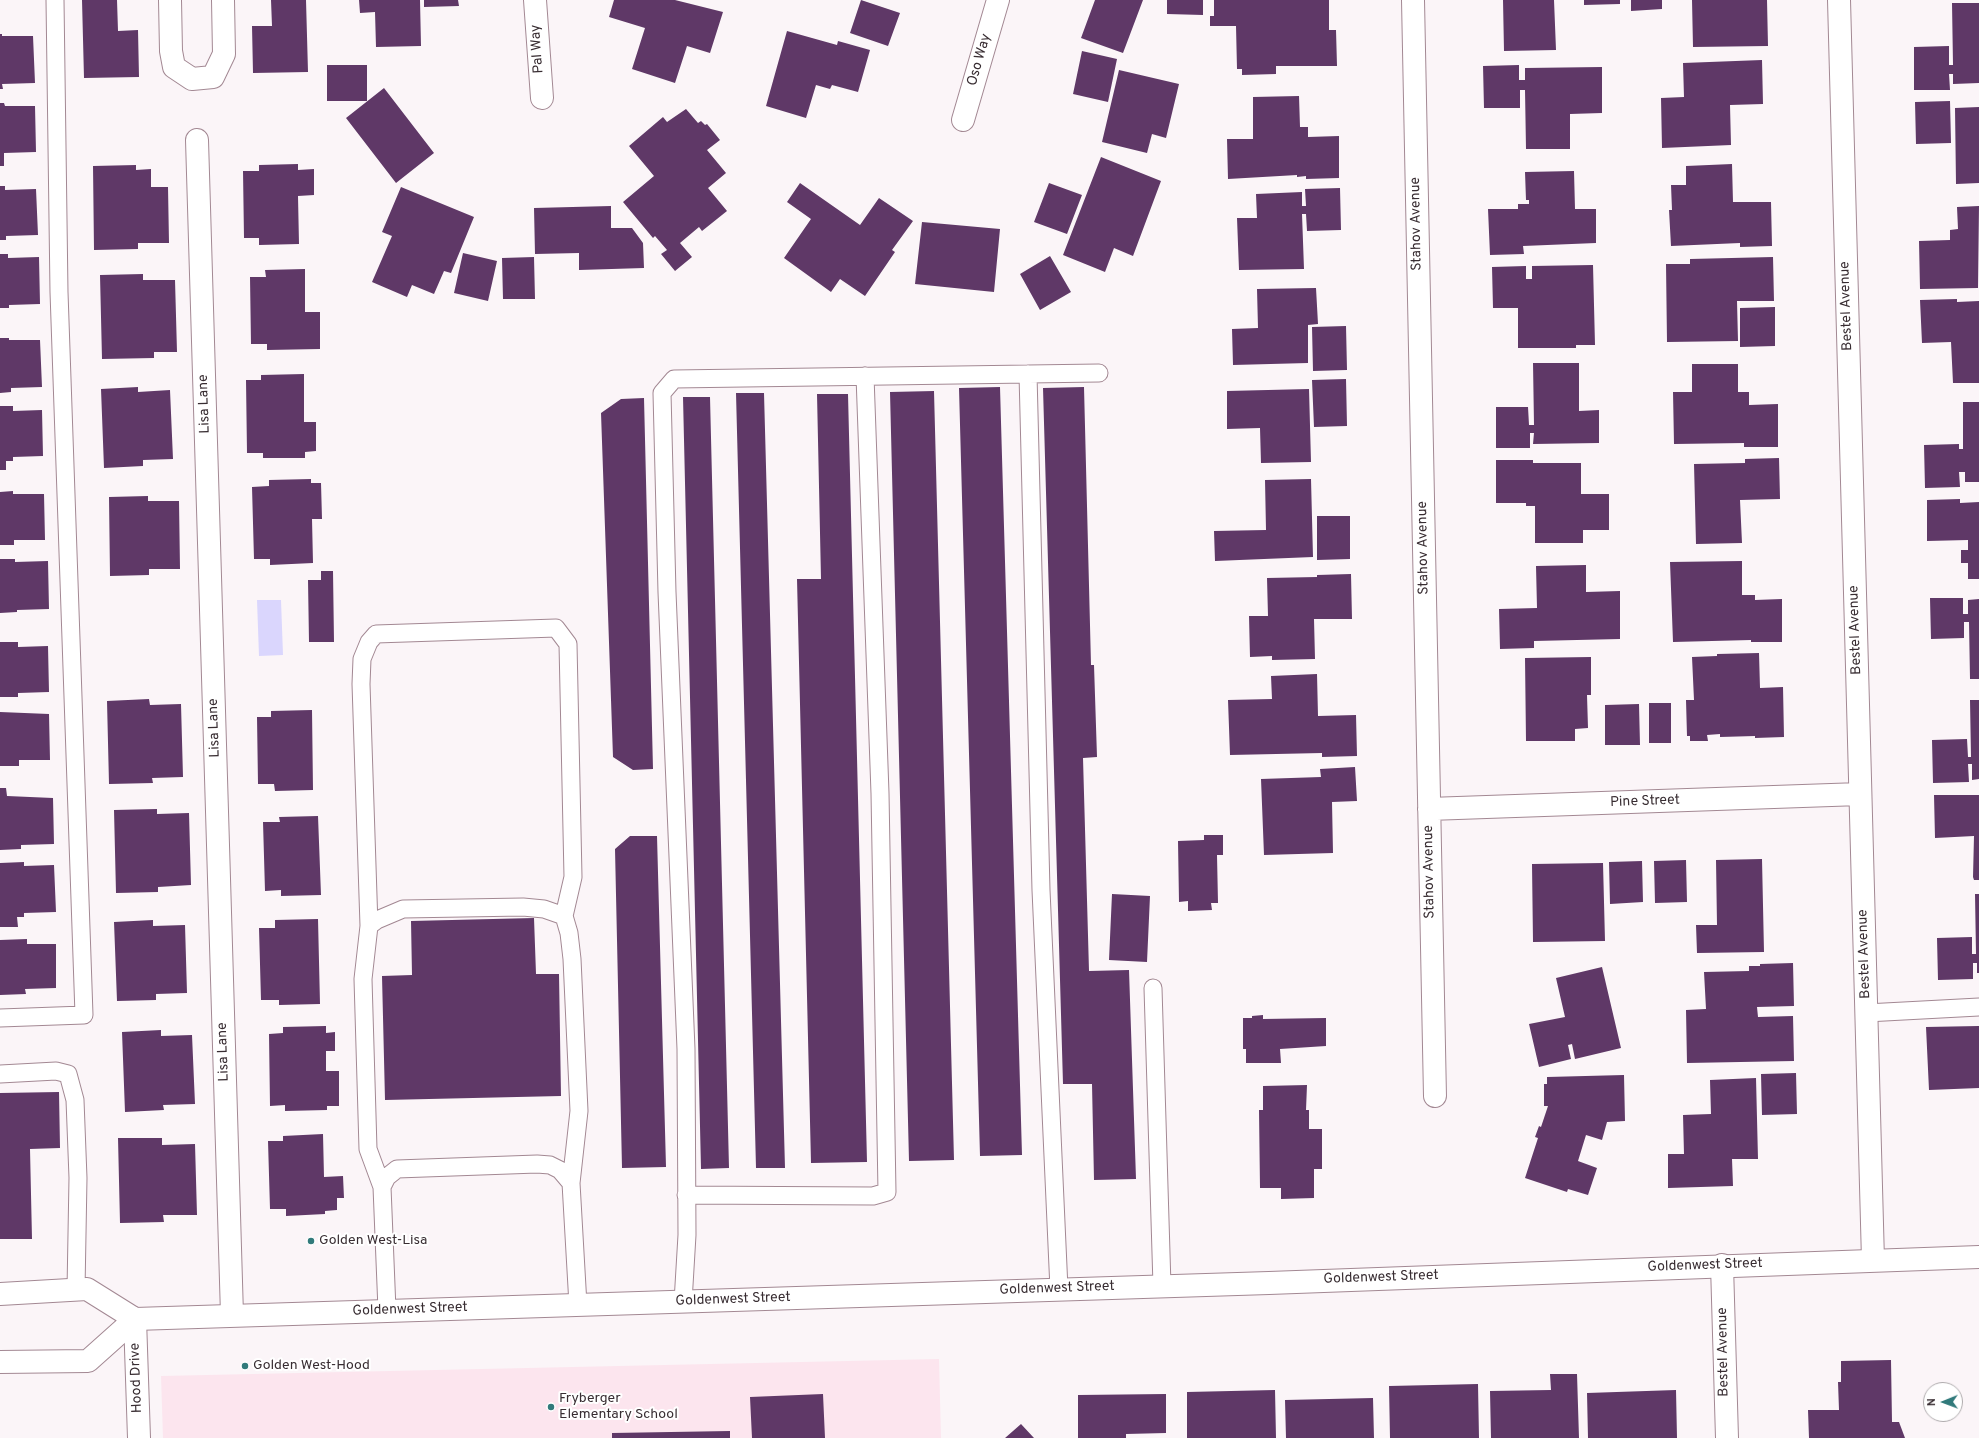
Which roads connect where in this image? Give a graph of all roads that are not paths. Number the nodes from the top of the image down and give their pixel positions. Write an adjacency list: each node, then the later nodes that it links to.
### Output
1 (55, 0): 21 (lane)
2 (170, 0): 3 (street)
3 (223, 0)
4 (534, 0): 8 (street, Pal Way)
5 (998, 0): 9 (street, Oso Way)
6 (1413, 0): 15 (street, Stahov Avenue)
7 (1839, 0): 14 (street, Bestel Avenue)
8 (542, 98)
9 (963, 120)
10 (197, 140): 37 (street, Lisa Lane)
11 (1099, 373): 12 (lane)
12 (1028, 374): 13 (lane); 32 (lane)
13 (866, 376): 26 (lane); 26 (lane)
14 (1860, 794): 15 (street, Pine Street); 20 (street, Bestel Avenue)
15 (1429, 809): 23 (street, Stahov Avenue)
16 (564, 916): 17 (lane); 17 (lane); 24 (lane)
17 (369, 926): 25 (lane)
18 (1152, 988): 30 (lane)
19 (1979, 1008): 20 (lane)
20 (1866, 1013): 28 (street, Bestel Avenue)
21 (0, 1018)
22 (0, 1074): 31 (lane)
23 (1435, 1096)
24 (571, 1183): 25 (lane); 35 (lane)
25 (382, 1187): 36 (lane)
26 (686, 1195): 34 (lane)
27 (1979, 1258): 28 (street, Goldenwest Street)
28 (1873, 1260): 29 (street, Goldenwest Street)
29 (1722, 1265): 30 (street, Goldenwest Street); 41 (street, Bestel Avenue)
30 (1162, 1286): 32 (street, Goldenwest Street)
31 (76, 1290): 33 (street); 38 (street)
32 (1059, 1290): 34 (street, Goldenwest Street)
33 (0, 1294)
34 (683, 1302): 35 (street, Goldenwest Street)
35 (578, 1305): 36 (street, Goldenwest Street)
36 (387, 1310): 37 (street, Goldenwest Street)
37 (232, 1315): 38 (street, Goldenwest Street)
38 (135, 1318): 39 (street); 40 (street, Hood Drive)
39 (0, 1362)
40 (139, 1438)
41 (1727, 1438)

